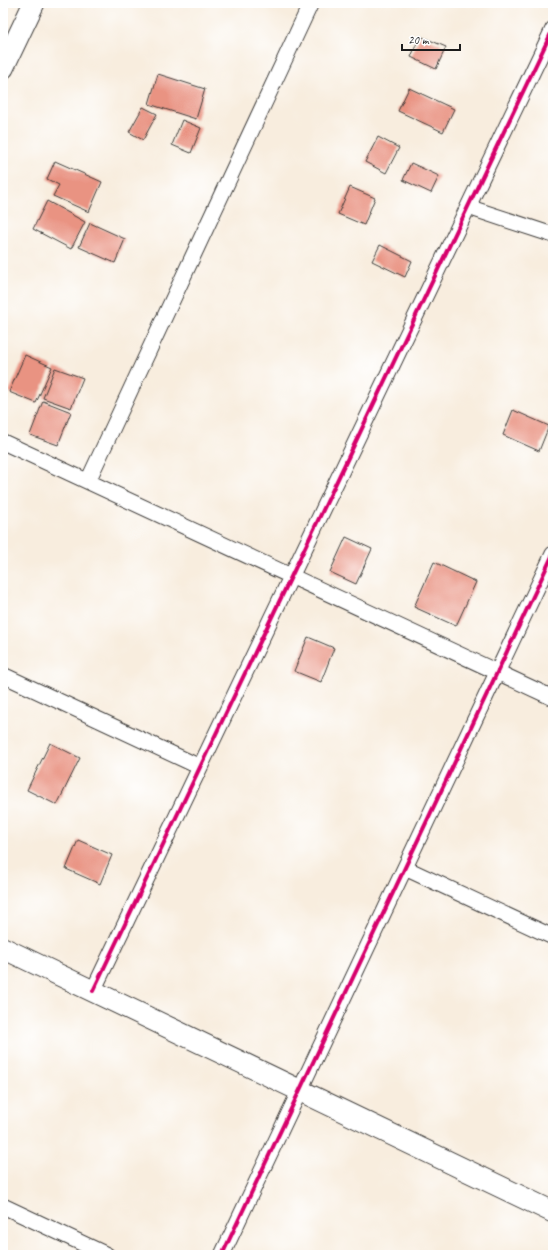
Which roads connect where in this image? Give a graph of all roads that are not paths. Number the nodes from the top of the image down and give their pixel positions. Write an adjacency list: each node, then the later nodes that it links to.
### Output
1 (34, 3): 4 (street)
2 (311, 3): 8 (street)
3 (553, 30): 5 (street)
4 (3, 68)
5 (468, 207): 6 (street); 10 (street)
6 (553, 235)
7 (3, 442): 8 (street)
8 (88, 481): 10 (street)
9 (553, 554): 11 (street)
10 (291, 576): 11 (street); 14 (street)
11 (497, 672): 13 (street); 15 (street)
12 (3, 676): 14 (street)
13 (553, 698)
14 (200, 766): 18 (street)
15 (404, 868): 16 (street); 19 (street)
16 (553, 937)
17 (3, 948): 18 (street)
18 (93, 991): 19 (street)
19 (299, 1090): 21 (street); 23 (street)
20 (3, 1206): 22 (street)
21 (553, 1212)
22 (107, 1255)
23 (222, 1255)

